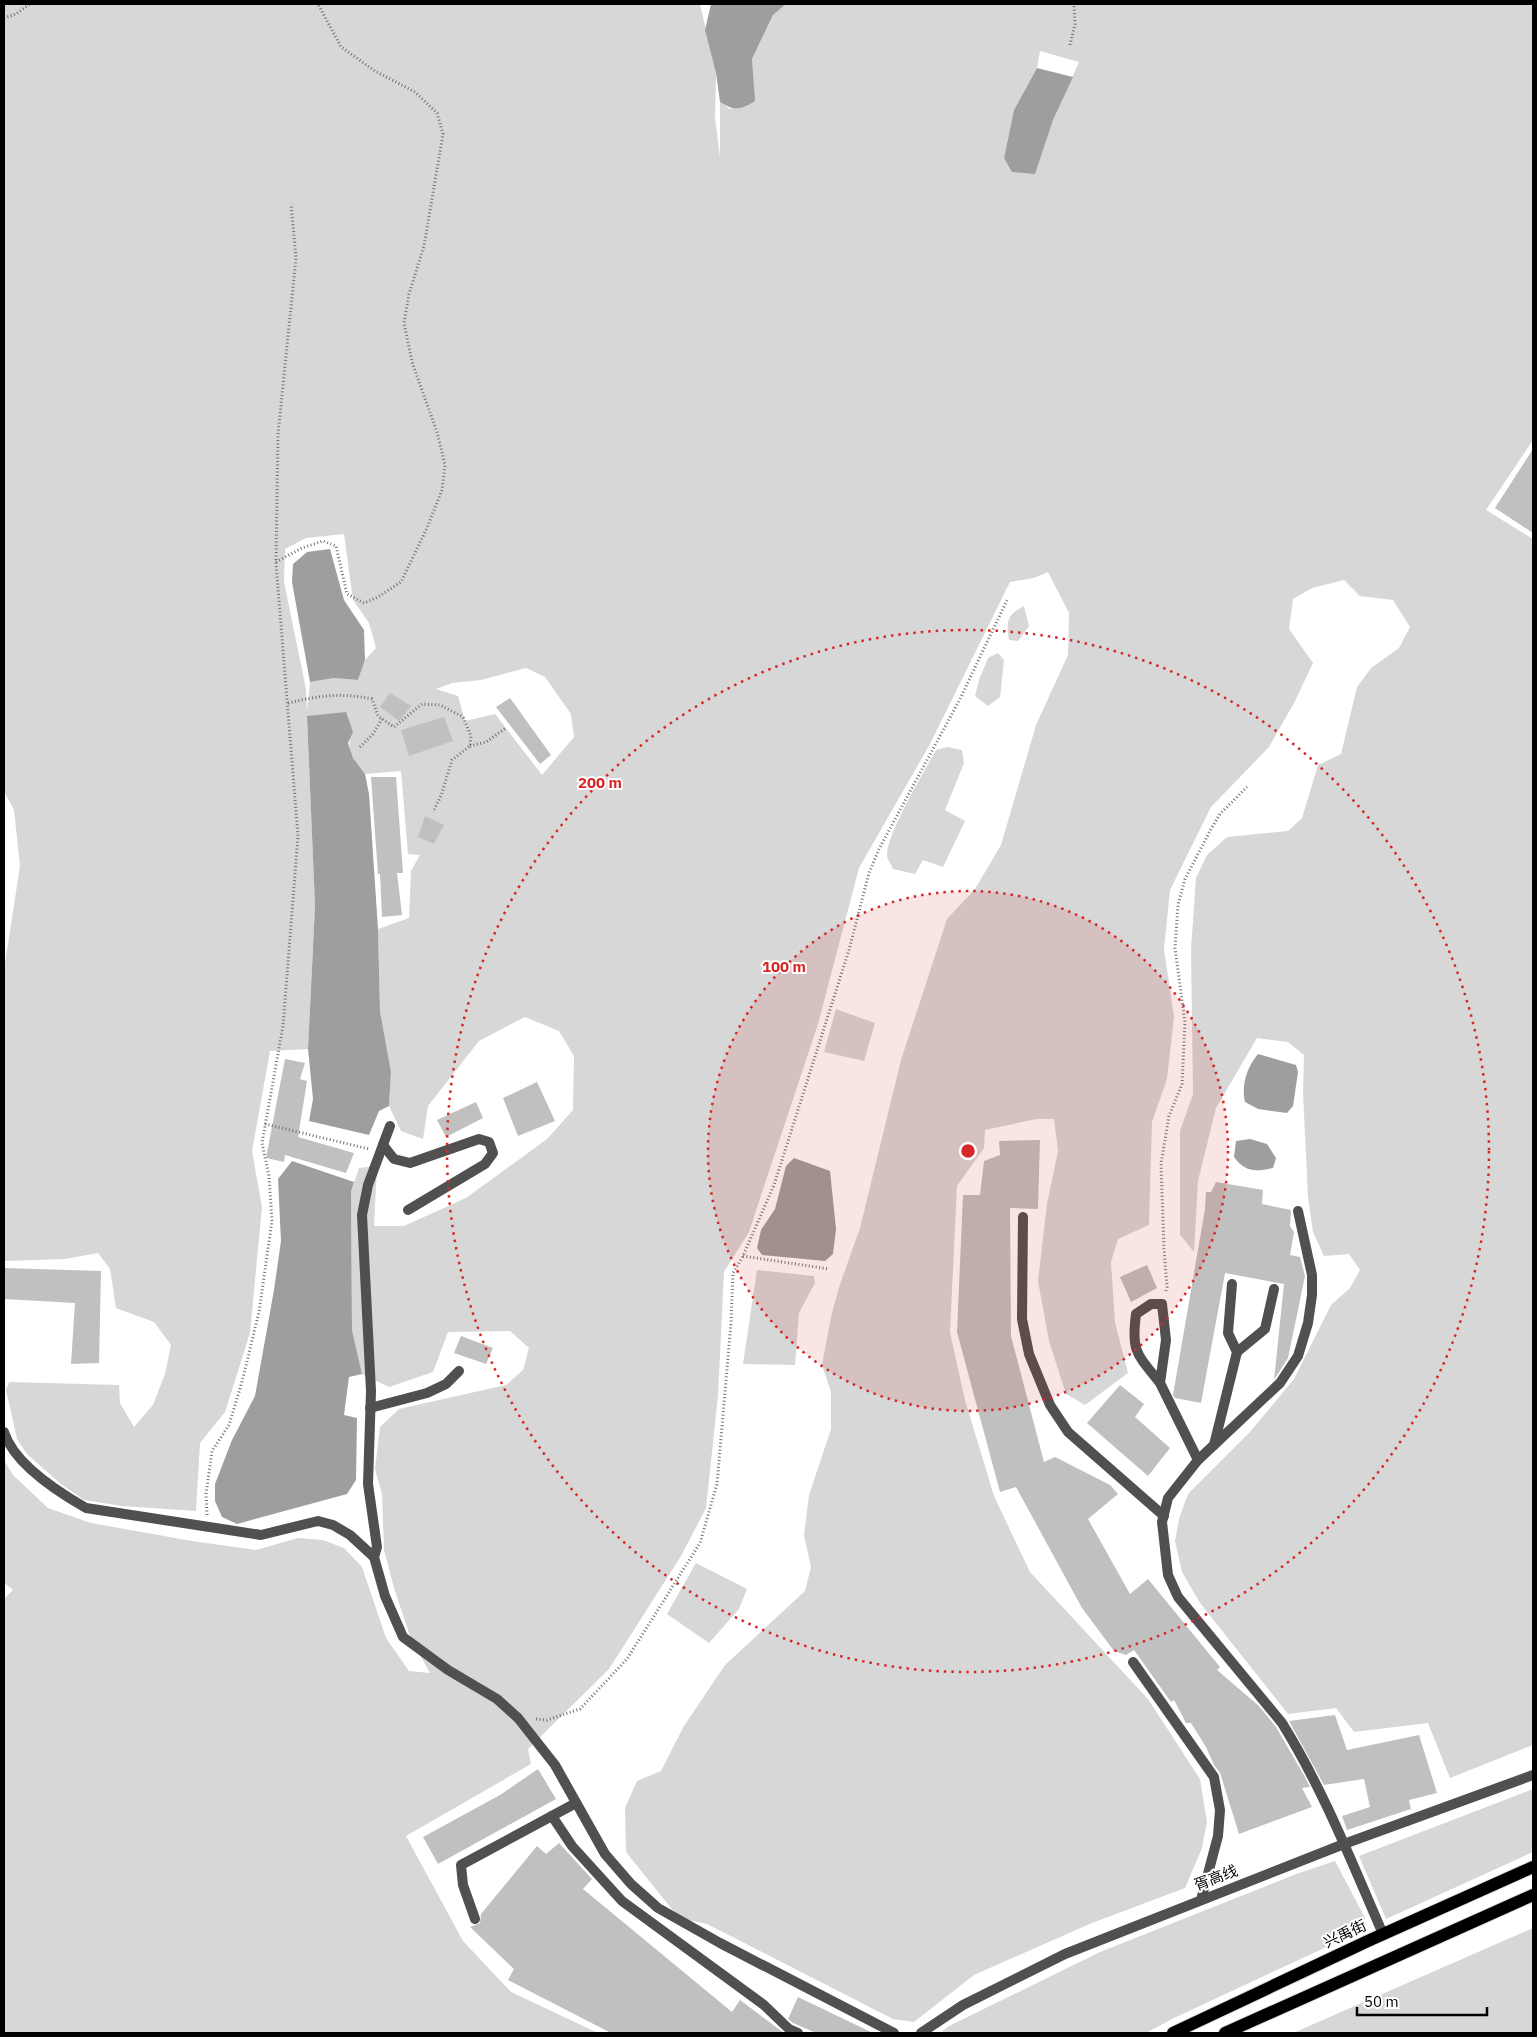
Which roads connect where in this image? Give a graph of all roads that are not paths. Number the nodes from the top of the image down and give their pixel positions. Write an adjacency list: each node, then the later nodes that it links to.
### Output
1 (390, 1126): 2 (street)
2 (379, 1148): 3 (street); 11 (street)
3 (408, 1210)
4 (1298, 1211): 13 (street)
5 (1022, 1217): 15 (street)
6 (1232, 1284): 8 (street)
7 (1274, 1289): 8 (street)
8 (1237, 1352): 13 (street)
9 (459, 1370): 11 (street)
10 (1160, 1383): 10 (street); 14 (street)
11 (370, 1408): 16 (street)
12 (4, 1432): 16 (street)
13 (1214, 1445): 14 (street)
14 (1198, 1460): 15 (street)
15 (1164, 1516): 21 (street)
16 (374, 1557): 19 (street)
17 (1134, 1662): 24 (street)
18 (1533, 1775): 21 (street, 胥高线)
19 (576, 1803): 20 (street); 28 (street)
20 (552, 1816): 25 (street); 27 (street)
21 (1344, 1844): 24 (street, 胥高线); 26 (street)
22 (1533, 1867): 26 (main road, 兴禹街)
23 (1533, 1895): 31 (main road)
24 (1201, 1900): 29 (street, 胥高线)
25 (475, 1919)
26 (1383, 1934): 30 (main road, 兴禹街)
27 (798, 2033)
28 (892, 2033)
29 (921, 2033)
30 (1173, 2033)
31 (1225, 2033)

